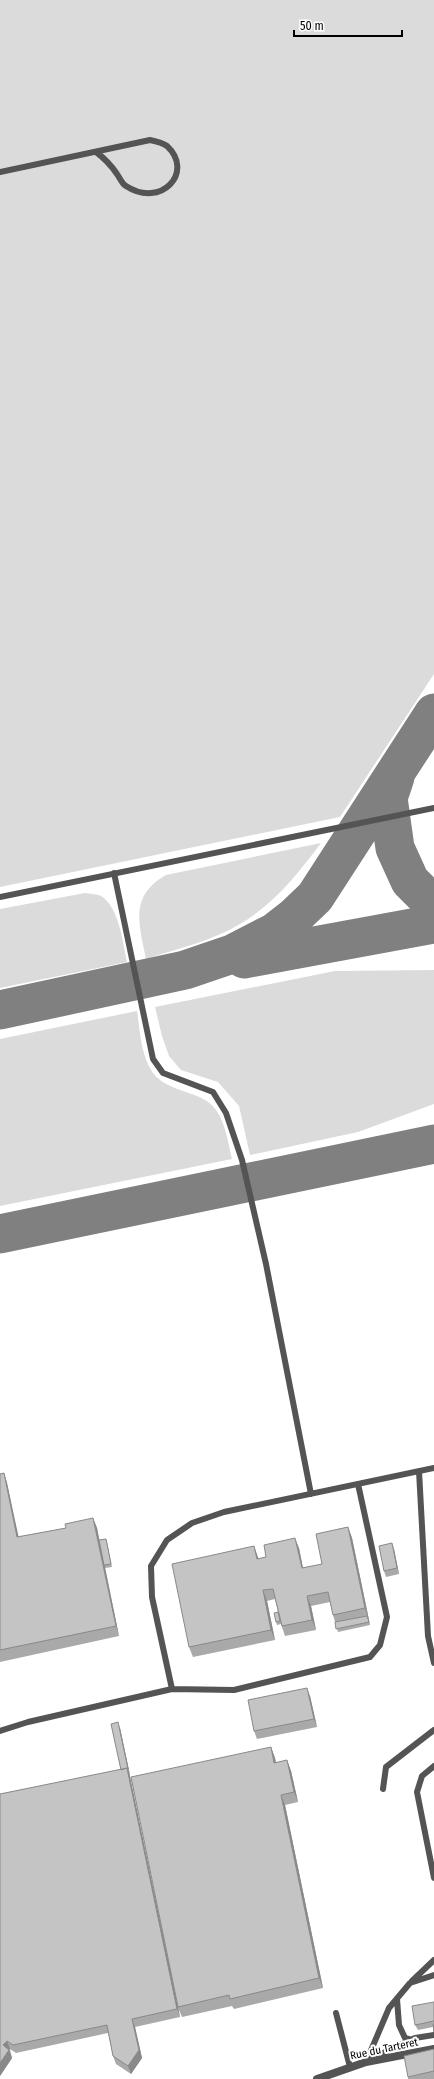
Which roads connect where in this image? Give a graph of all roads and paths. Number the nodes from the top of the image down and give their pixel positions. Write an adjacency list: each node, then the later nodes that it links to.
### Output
1 (96, 152): 1 (lane); 2 (lane)
2 (0, 172)
3 (434, 808): 4 (lane)
4 (114, 873): 5 (lane); 9 (lane)
5 (0, 897)
6 (434, 1468): 7 (lane)
7 (419, 1471): 8 (lane); 10 (lane)
8 (358, 1484): 9 (lane); 11 (lane)
9 (311, 1494): 11 (lane)
10 (434, 1663)
11 (172, 1689): 13 (lane)
12 (434, 1730): 15 (lane)
13 (0, 1731)
14 (434, 1766): 16 (lane)
15 (383, 1789)
16 (434, 1878)
17 (434, 1960): 19 (lane)
18 (434, 1975): 19 (lane)
19 (410, 1983): 20 (lane)
20 (397, 1999): 23 (lane); 25 (lane)
21 (336, 2013): 26 (lane)
22 (434, 2034): 23 (lane)
23 (412, 2040): 25 (lane)
24 (434, 2049): 25 (street, Rue du Tarteret)
25 (366, 2062): 26 (street, Rue du Tarteret)
26 (350, 2067): 27 (street, Rue du Tarteret)
27 (317, 2079)

